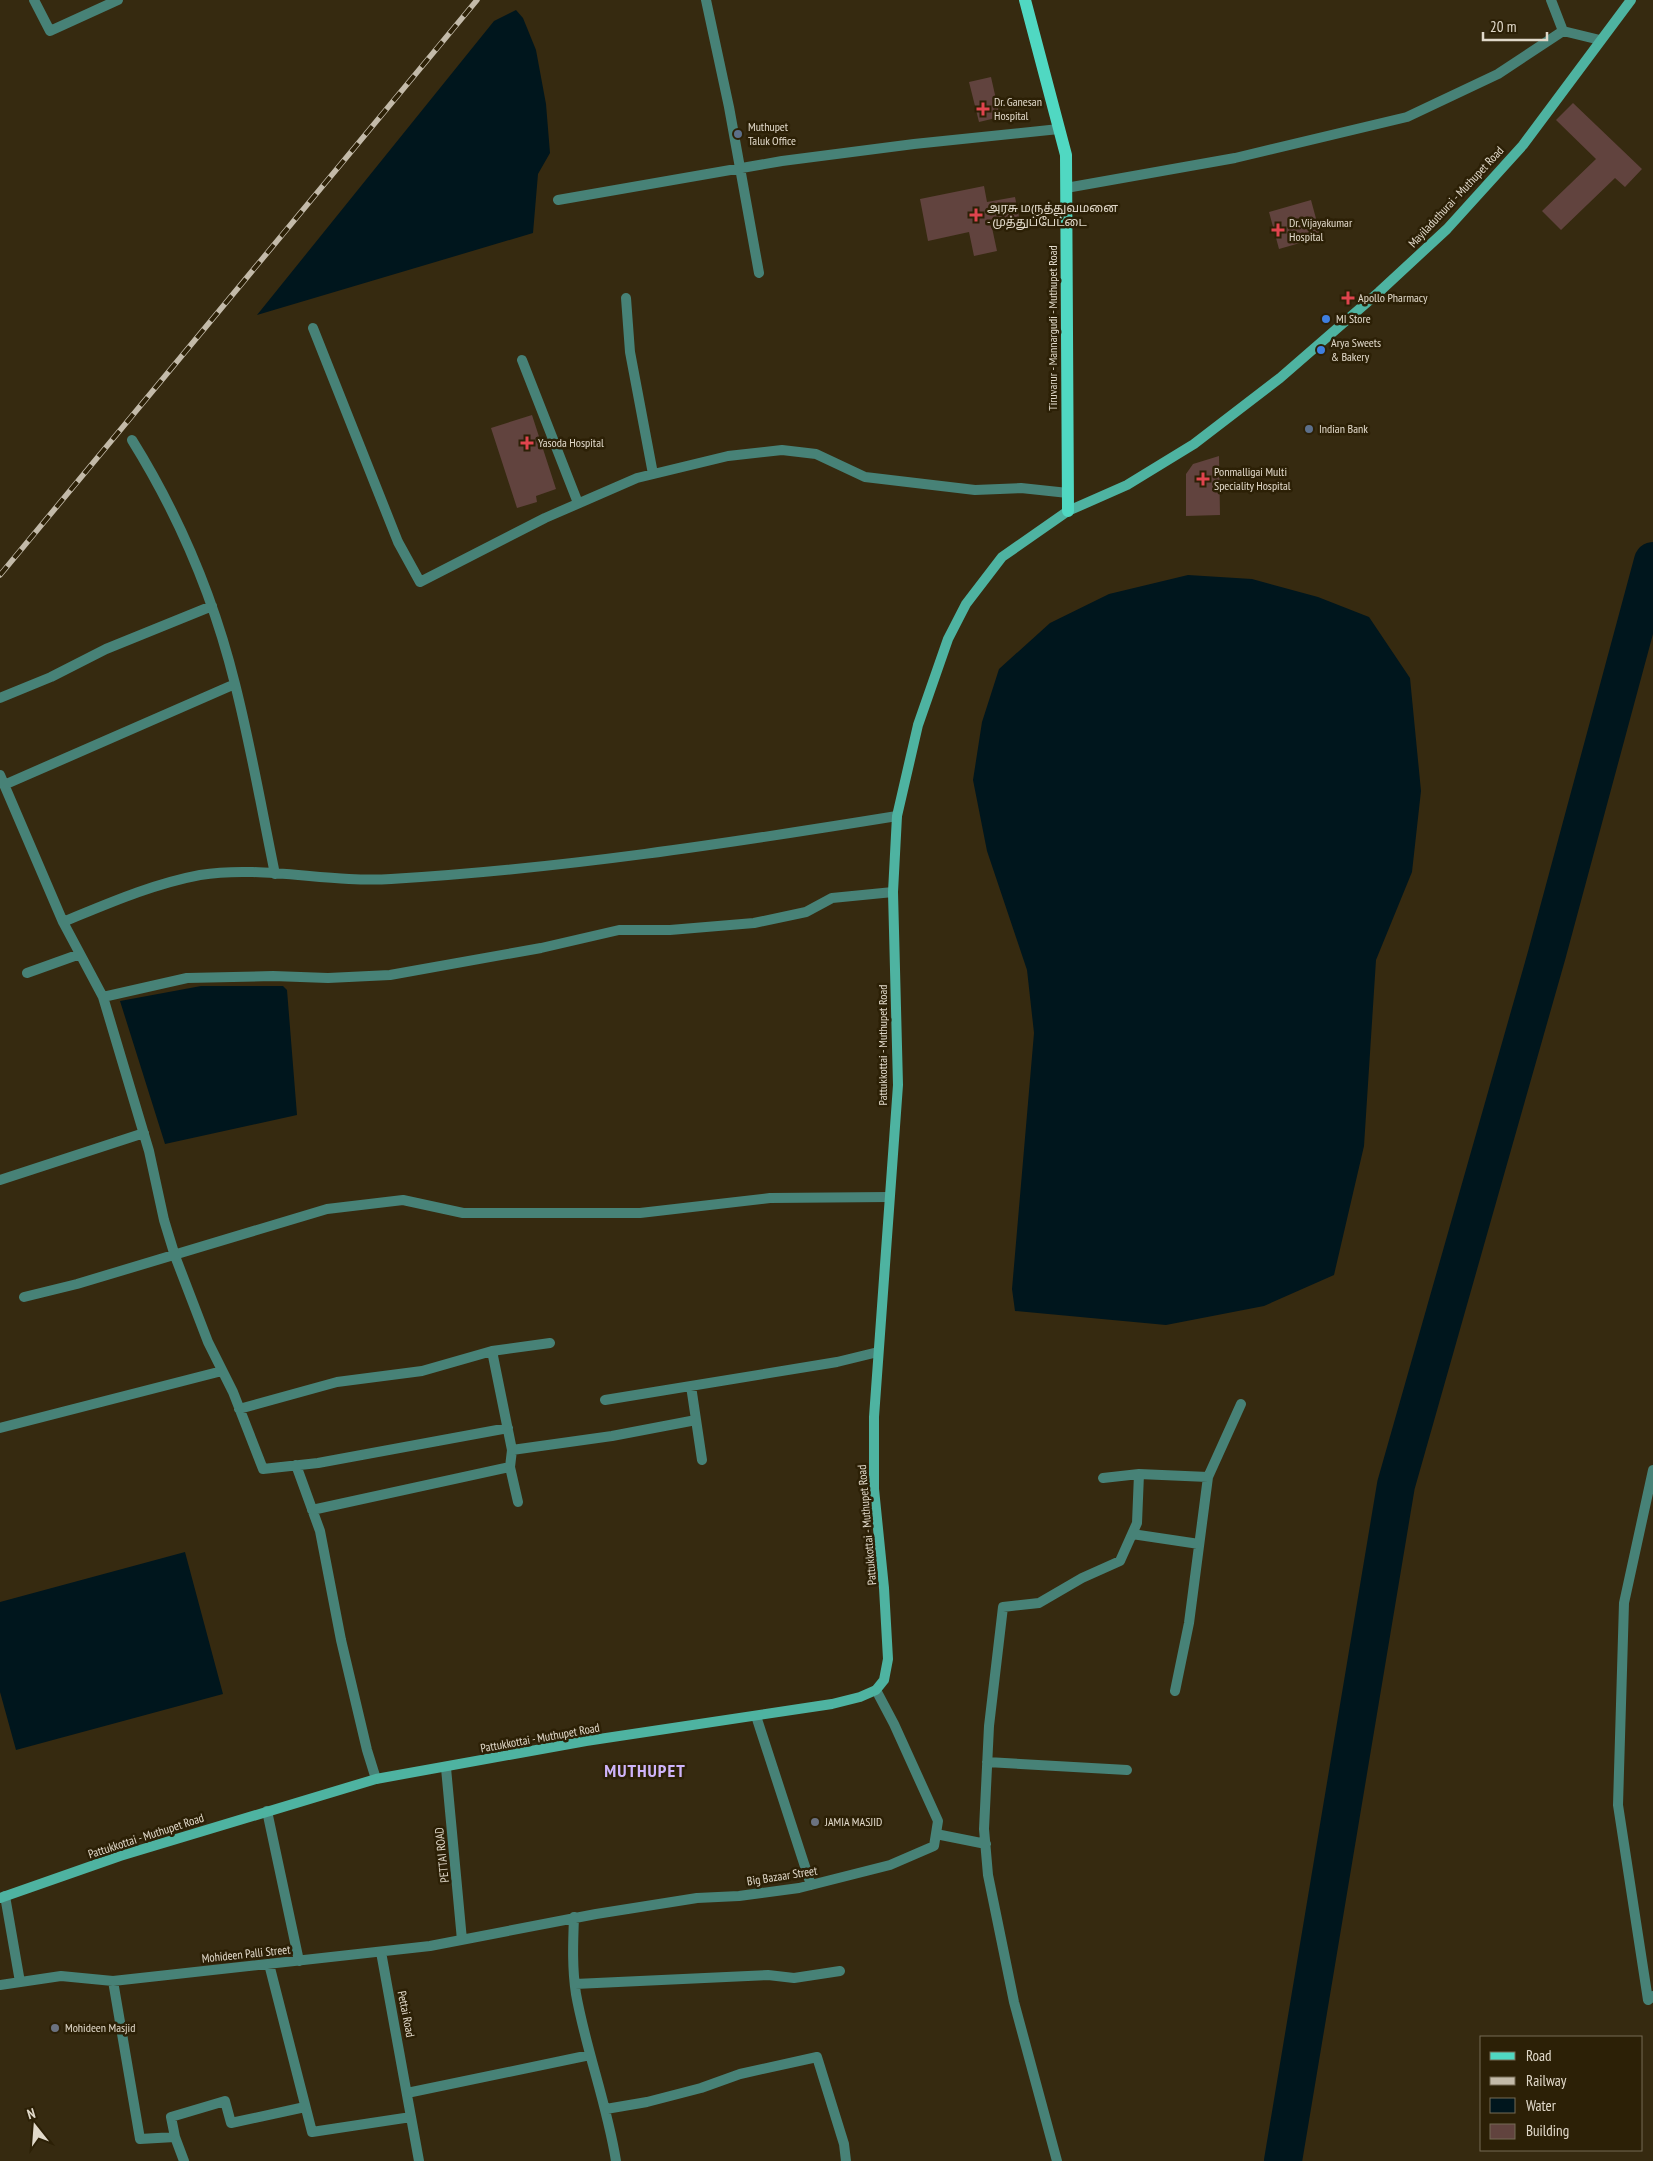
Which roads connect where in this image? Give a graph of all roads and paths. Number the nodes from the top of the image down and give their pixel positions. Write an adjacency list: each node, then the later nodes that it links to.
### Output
1 (34, 0): 2 (street)
2 (118, 0)
3 (706, 0): 10 (street)
4 (1024, 0): 9 (main road, Tiruvarur - Mannargudi - Muthupet Road)
5 (1551, 0): 7 (street)
6 (1631, 0): 8 (main road, Mayiladuthurai - Muthupet Road)
7 (1563, 30): 8 (street); 11 (street)
8 (1600, 40): 21 (main road, Mayiladuthurai - Muthupet Road)
9 (1059, 129): 10 (street); 11 (main road, Tiruvarur - Mannargudi - Muthupet Road)
10 (740, 168): 12 (street); 13 (street)
11 (1066, 188): 19 (main road, Tiruvarur - Mannargudi - Muthupet Road)
12 (558, 200)
13 (759, 273)
14 (626, 298): 18 (street)
15 (313, 328): 20 (street)
16 (522, 360): 20 (street)
17 (132, 440): 22 (street)
18 (653, 474): 19 (street); 20 (street)
19 (1068, 493): 21 (main road, Tiruvarur - Mannargudi - Muthupet Road)
20 (578, 503)
21 (1068, 511): 26 (main road, Pattukkottai - Muthupet Road)
22 (212, 606): 23 (street); 24 (street)
23 (235, 684): 25 (street); 27 (street)
24 (0, 698)
25 (2, 780): 29 (street)
26 (898, 816): 27 (street); 28 (main road, Pattukkottai - Muthupet Road)
27 (275, 874): 29 (street)
28 (893, 892): 32 (street); 35 (main road, Pattukkottai - Muthupet Road)
29 (63, 922): 30 (street)
30 (80, 954): 31 (street); 32 (street)
31 (27, 973)
32 (103, 997): 33 (street)
33 (144, 1133): 34 (street); 36 (street)
34 (0, 1180)
35 (889, 1197): 36 (street); 40 (main road, Pattukkottai - Muthupet Road)
36 (175, 1256): 37 (street); 41 (street)
37 (24, 1297)
38 (550, 1343): 39 (street)
39 (492, 1351): 45 (street); 48 (street)
40 (878, 1352): 42 (street); 61 (main road, Pattukkottai - Muthupet Road)
41 (222, 1371): 45 (street); 47 (street)
42 (691, 1386): 43 (street); 46 (street)
43 (605, 1400)
44 (1241, 1404): 55 (street)
45 (239, 1409): 51 (street)
46 (696, 1420): 49 (street); 50 (street)
47 (0, 1428)
48 (508, 1428): 49 (street); 51 (street)
49 (512, 1450): 52 (street)
50 (702, 1460)
51 (296, 1465): 58 (street)
52 (510, 1467): 57 (street); 58 (street)
53 (1653, 1470): 83 (street)
54 (1139, 1474): 55 (street); 56 (street); 59 (street)
55 (1208, 1477): 60 (street)
56 (1103, 1478)
57 (518, 1502)
58 (312, 1510): 67 (street)
59 (1132, 1534): 60 (street); 64 (street)
60 (1199, 1544): 62 (street)
61 (876, 1690): 63 (main road, Pattukkottai - Muthupet Road); 69 (street)
62 (1175, 1691)
63 (756, 1716): 65 (main road, Pattukkottai - Muthupet Road); 71 (street)
64 (987, 1762): 66 (street); 70 (street)
65 (446, 1768): 67 (main road, Pattukkottai - Muthupet Road); 74 (street, PETTAI ROAD)
66 (1127, 1770)
67 (376, 1779): 68 (main road, Pattukkottai - Muthupet Road)
68 (267, 1811): 72 (main road, Pattukkottai - Muthupet Road); 76 (street)
69 (936, 1834): 70 (street); 71 (street, Big Bazaar Street)
70 (986, 1844): 94 (street)
71 (811, 1885): 73 (street, Big Bazaar Street)
72 (2, 1897): 80 (street)
73 (574, 1917): 74 (street, Big Bazaar Street); 81 (street)
74 (462, 1940): 75 (street)
75 (381, 1952): 76 (street, Mohideen Palli Street); 85 (street, Pettai Road)
76 (299, 1961): 77 (street, Mohideen Palli Street)
77 (268, 1964): 79 (street, Mohideen Palli Street); 86 (street)
78 (840, 1971): 81 (street)
79 (113, 1981): 80 (street, Mohideen Palli Street); 89 (street)
80 (20, 1982): 82 (street, Mohideen Palli Street)
81 (575, 1984): 84 (street)
82 (0, 1985)
83 (1653, 1996)
84 (590, 2055): 85 (street); 87 (street)
85 (407, 2092): 88 (street, Pettai Road)
86 (305, 2106): 88 (street); 89 (street)
87 (606, 2109): 92 (street); 93 (street)
88 (411, 2117): 91 (street, Pettai Road)
89 (175, 2138): 90 (street)
90 (184, 2161)
91 (419, 2161)
92 (616, 2161)
93 (846, 2161)
94 (1057, 2161)

